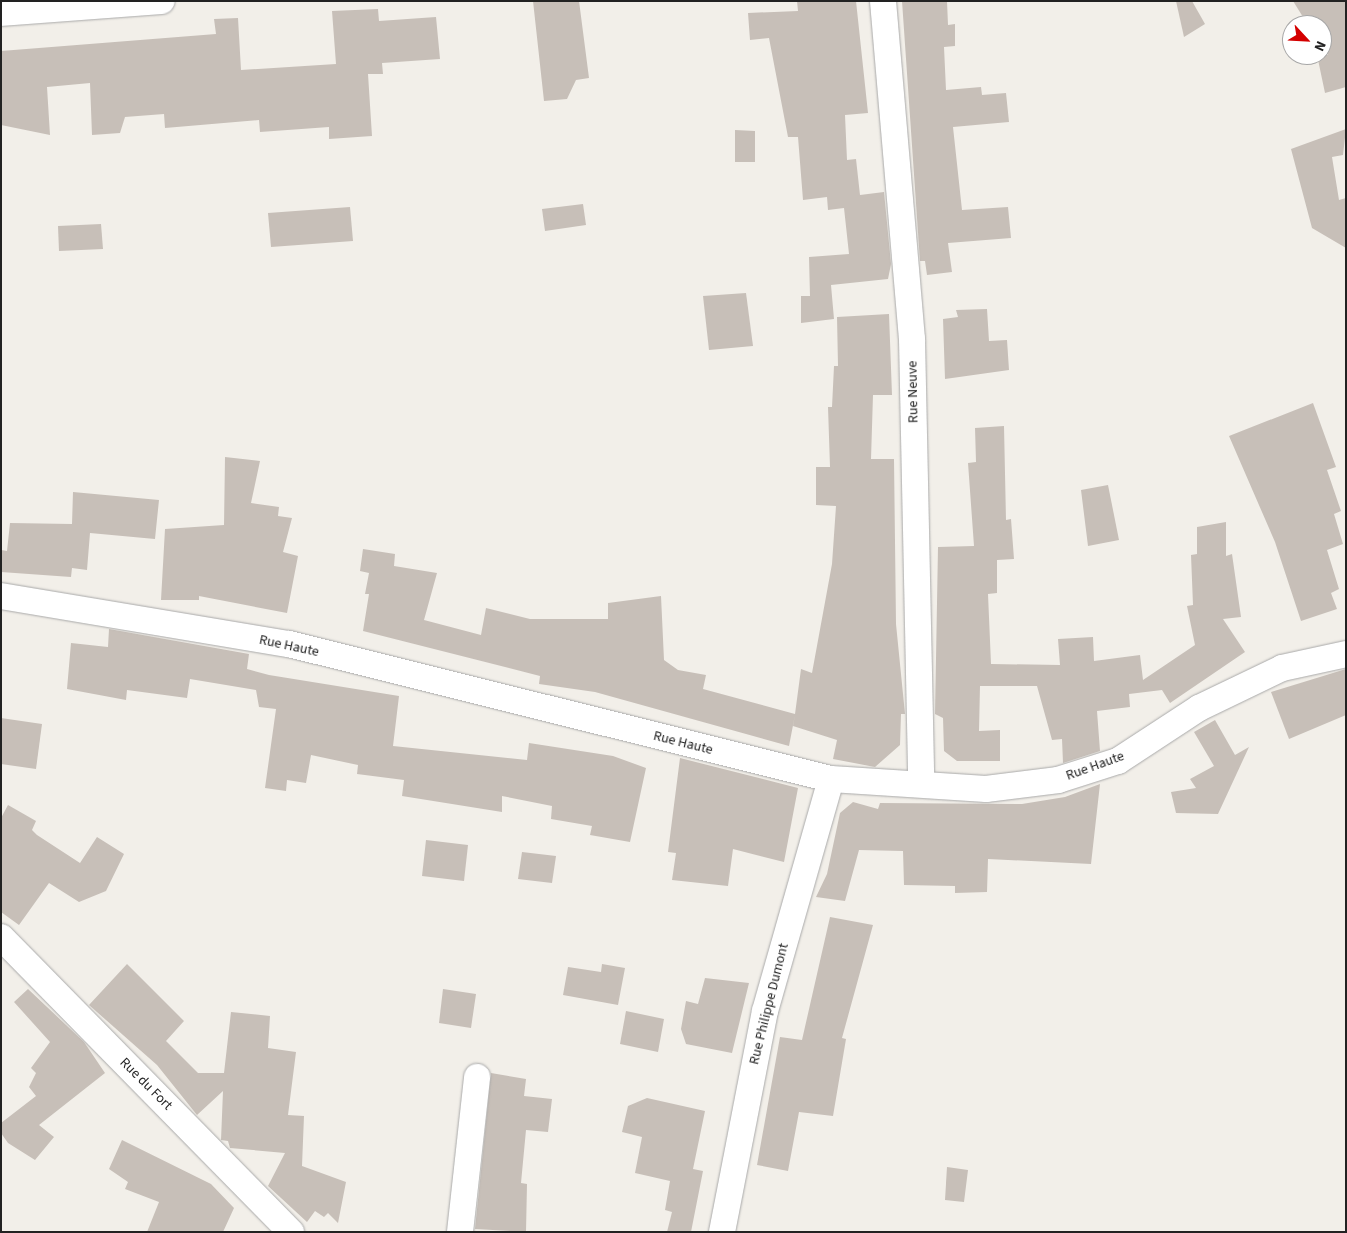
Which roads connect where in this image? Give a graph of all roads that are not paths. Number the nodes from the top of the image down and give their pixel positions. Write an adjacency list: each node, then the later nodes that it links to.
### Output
1 (162, 1): 3 (street)
2 (883, 1): 7 (street, Rue Neuve)
3 (1, 13)
4 (1, 596): 6 (street, Rue Haute)
5 (1346, 654): 7 (street, Rue Haute)
6 (830, 779): 7 (street, Rue Haute); 12 (street, Rue Philippe Dumont)
7 (921, 783)
8 (1, 937): 10 (street, Rue du Fort)
9 (477, 1077): 11 (street)
10 (291, 1232)
11 (460, 1232)
12 (722, 1232)

